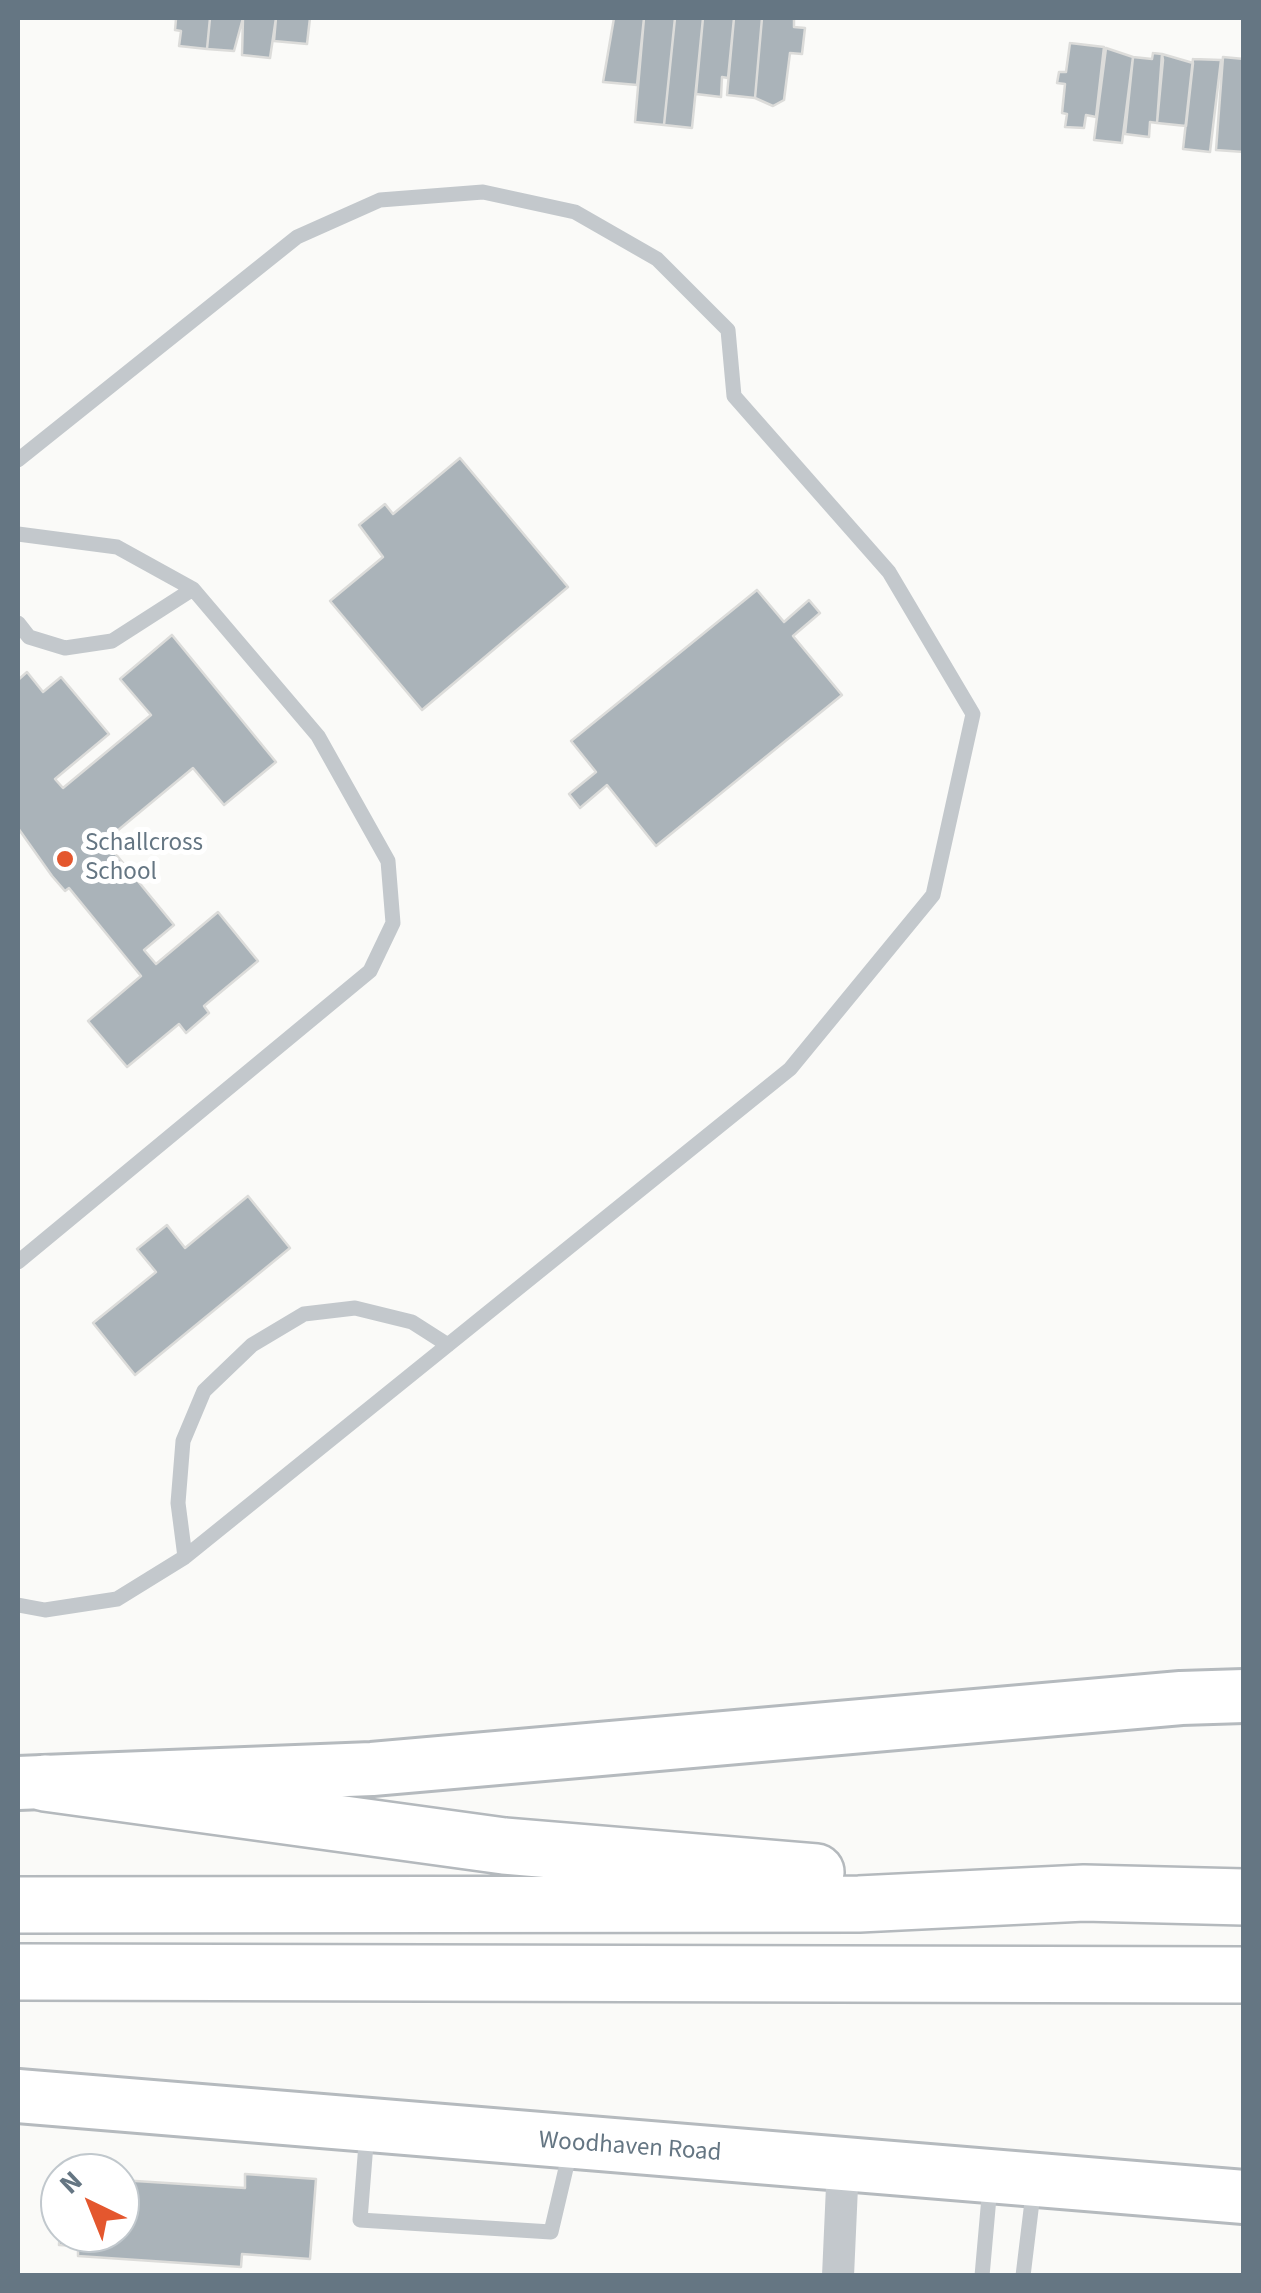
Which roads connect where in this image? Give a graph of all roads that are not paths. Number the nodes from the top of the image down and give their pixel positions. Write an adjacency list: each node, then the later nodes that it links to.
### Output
1 (18, 460): 6 (lane)
2 (18, 534): 3 (lane)
3 (193, 589): 4 (lane); 5 (lane)
4 (18, 623)
5 (18, 1262)
6 (448, 1345): 7 (lane); 7 (lane)
7 (185, 1557): 8 (lane)
8 (18, 1605)
9 (1244, 1696): 10 (main road)
10 (31, 1783): 11 (highway)
11 (1084, 1893): 12 (highway); 13 (highway)
12 (1244, 1897)
13 (18, 1904)
14 (18, 1972): 15 (highway)
15 (1244, 1975)
16 (18, 2096): 17 (main road, Woodhaven Road)
17 (367, 2127): 18 (main road, Woodhaven Road); 18 (lane)
18 (572, 2144): 19 (main road, Woodhaven Road)
19 (843, 2164): 20 (main road, Woodhaven Road); 22 (street)
20 (1013, 2178): 21 (main road, Woodhaven Road); 23 (lane); 24 (lane)
21 (1244, 2197)
22 (838, 2276)
23 (982, 2276)
24 (1023, 2276)

